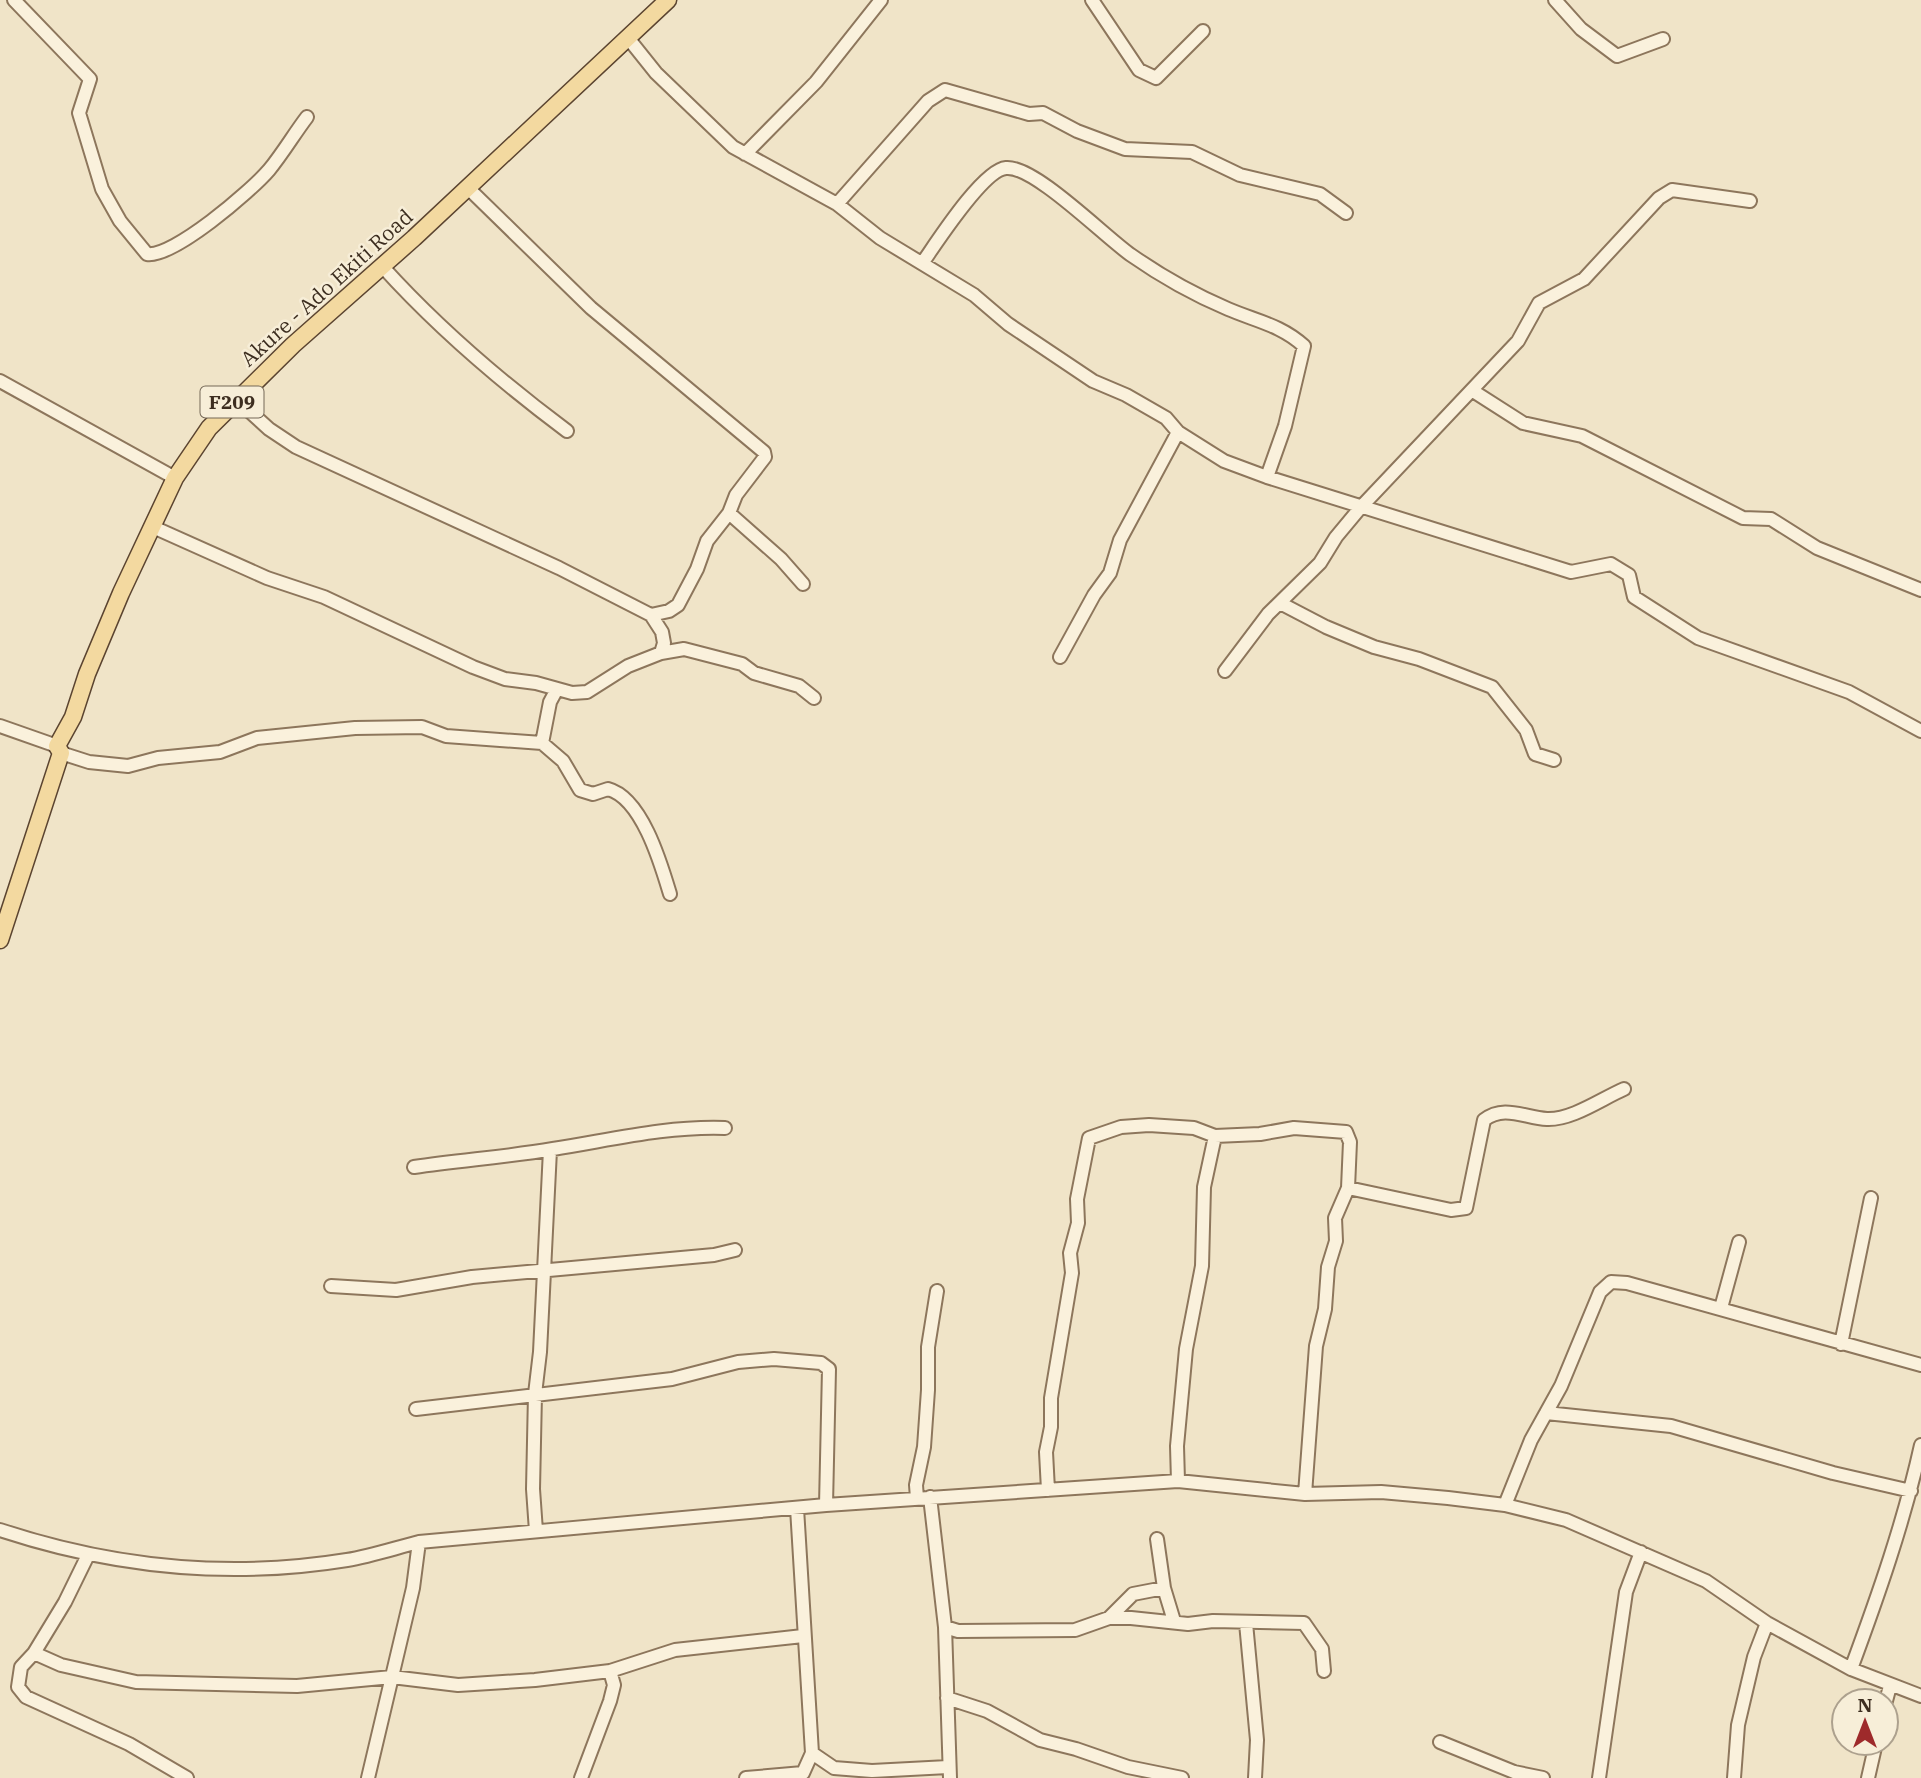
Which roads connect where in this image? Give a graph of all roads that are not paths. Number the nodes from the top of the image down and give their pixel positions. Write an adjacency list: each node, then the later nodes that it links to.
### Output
1 (14, 0): 9 (street)
2 (668, 0): 7 (main road, Akure - Ado Ekiti Road / F209)
3 (881, 0): 10 (street)
4 (1092, 0): 6 (street)
5 (1555, 0): 8 (street)
6 (1203, 31)
7 (628, 37): 10 (street); 11 (main road, Akure - Ado Ekiti Road / F209)
8 (1664, 39)
9 (307, 117)
10 (744, 154): 13 (street)
11 (467, 187): 16 (main road, Akure - Ado Ekiti Road / F209); 25 (street)
12 (1750, 201): 18 (street)
13 (837, 204): 14 (street); 15 (street)
14 (1346, 213)
15 (923, 262): 21 (street); 22 (street)
16 (383, 266): 19 (main road, Akure - Ado Ekiti Road / F209); 20 (street)
17 (0, 382): 23 (street)
18 (1473, 391): 24 (street); 28 (street)
19 (236, 399): 23 (main road, Akure - Ado Ekiti Road / F209); 30 (street)
20 (567, 431)
21 (1178, 432): 22 (street); 34 (street)
22 (1267, 477): 24 (street)
23 (175, 478): 26 (main road, Akure - Ado Ekiti Road / F209)
24 (1362, 507): 29 (street); 39 (street)
25 (729, 513): 27 (street); 30 (street)
26 (153, 527): 36 (street); 41 (main road, Akure - Ado Ekiti Road / F209)
27 (803, 584)
28 (1921, 590)
29 (1280, 603): 35 (street); 42 (street)
30 (651, 615): 31 (street)
31 (662, 632): 32 (street); 33 (street)
32 (684, 649): 33 (street); 37 (street)
33 (660, 653): 36 (street)
34 (1060, 657)
35 (1225, 671)
36 (557, 689): 40 (street)
37 (814, 698)
38 (0, 726): 41 (street)
39 (1921, 731)
40 (542, 743): 41 (street); 43 (street)
41 (59, 749): 44 (main road, Akure - Ado Ekiti Road / F209)
42 (1555, 760)
43 (670, 894)
44 (0, 940)
45 (1624, 1089): 50 (street)
46 (725, 1128): 48 (street)
47 (1215, 1136): 50 (street); 64 (street); 65 (street)
48 (550, 1150): 49 (street); 54 (street)
49 (414, 1167)
50 (1348, 1188): 67 (street)
51 (1871, 1198): 58 (street)
52 (1739, 1242): 57 (street)
53 (735, 1250): 54 (street)
54 (544, 1273): 55 (street); 60 (street)
55 (331, 1286)
56 (937, 1292): 68 (street)
57 (1721, 1308): 58 (street); 62 (street)
58 (1841, 1344): 59 (street)
59 (1921, 1366)
60 (535, 1394): 61 (street); 69 (street); 73 (street)
61 (415, 1409)
62 (1546, 1413): 66 (street); 70 (street)
63 (1921, 1445): 66 (street)
64 (1178, 1481): 65 (street); 67 (street)
65 (1048, 1490): 68 (street)
66 (1911, 1491): 86 (street)
67 (1305, 1494): 70 (street)
68 (924, 1497): 69 (street); 83 (street)
69 (826, 1505): 71 (street)
70 (1504, 1505): 76 (street)
71 (797, 1508): 73 (street); 84 (street)
72 (0, 1530): 77 (street)
73 (536, 1531): 75 (street)
74 (1157, 1539): 78 (street)
75 (419, 1542): 77 (street); 89 (street)
76 (1641, 1552): 82 (street); 104 (street)
77 (88, 1555): 85 (street)
78 (1164, 1588): 79 (street); 80 (street)
79 (1109, 1618): 80 (street); 83 (street)
80 (1174, 1621): 81 (street)
81 (1246, 1623): 88 (street); 102 (street)
82 (1767, 1623): 86 (street); 105 (street)
83 (945, 1627): 92 (street)
84 (803, 1636): 87 (street); 94 (street)
85 (34, 1653): 89 (street); 97 (street)
86 (1852, 1669): 90 (street)
87 (610, 1671): 89 (street); 99 (street)
88 (1324, 1671)
89 (392, 1677): 98 (street)
90 (1889, 1686): 91 (street)
91 (1921, 1696)
92 (947, 1698): 96 (street); 101 (street)
93 (1440, 1742): 103 (street)
94 (812, 1753): 96 (street); 100 (street)
95 (1872, 1757): 106 (street)
96 (949, 1772)
97 (187, 1778)
98 (368, 1778)
99 (581, 1778)
100 (746, 1778)
101 (1182, 1778)
102 (1255, 1778)
103 (1543, 1778)
104 (1599, 1778)
105 (1734, 1778)
106 (1868, 1778)

